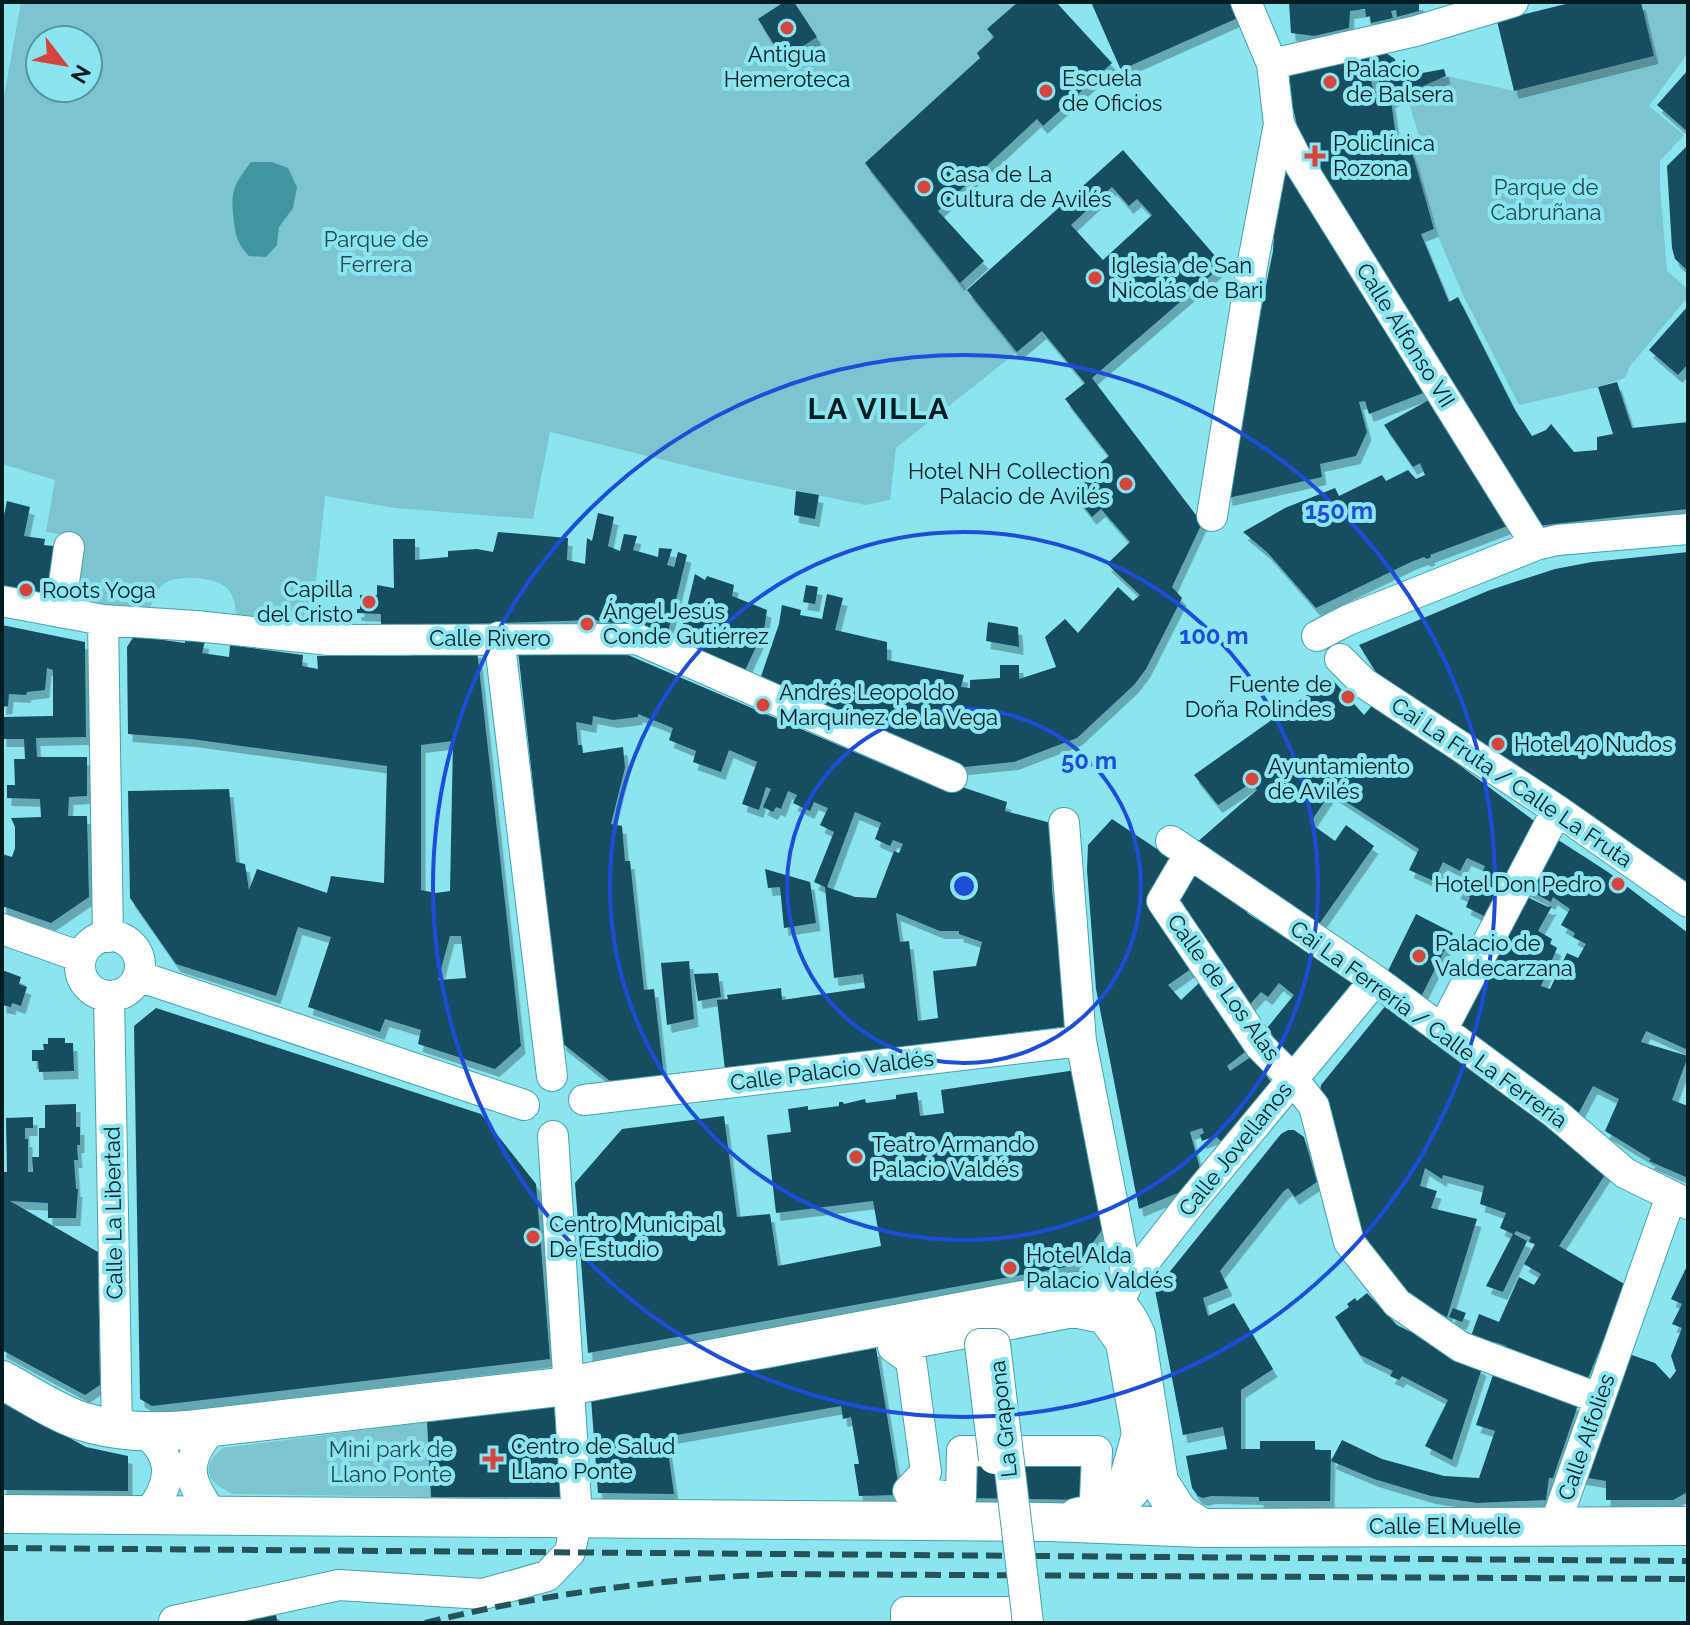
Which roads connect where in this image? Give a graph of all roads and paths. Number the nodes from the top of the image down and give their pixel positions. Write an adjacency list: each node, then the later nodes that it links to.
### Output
1 (1246, 2): 4 (street)
2 (1513, 2): 3 (street)
3 (1470, 8): 4 (street)
4 (1272, 64): 5 (street)
5 (1279, 124): 6 (street); 8 (street, Calle Alfonso VII)
6 (1212, 516)
7 (1688, 529): 8 (street)
8 (1536, 545): 13 (street)
9 (69, 547): 11 (street)
10 (2, 601): 11 (street, Calle Rivero)
11 (60, 611): 12 (street, Calle Rivero)
12 (103, 620): 14 (street, Calle Rivero); 22 (street)
13 (1317, 636)
14 (499, 637): 16 (street, Calle Rivero); 29 (street)
15 (1340, 659): 17 (street, Cai La Fruta / Calle La Fruta)
16 (952, 777)
17 (1557, 810): 20 (street, Cai La Fruta / Calle La Fruta); 27 (street)
18 (1064, 823): 28 (street)
19 (1180, 848): 25 (street, Cai La Ferrería / Calle La Ferrería); 30 (street, Calle de Los Alas)
20 (1688, 902)
21 (2, 929): 23 (street)
22 (108, 937): 23 (street); 24 (street)
23 (81, 957): 26 (street)
24 (138, 976): 26 (street); 32 (street)
25 (1375, 980): 27 (street, Cai La Ferrería / Calle La Ferrería); 30 (street, Calle Jovellanos)
26 (109, 997): 41 (street, Calle La Libertad)
27 (1442, 1030): 34 (street, Cai La Ferrería / Calle La Ferrería)
28 (1081, 1041): 31 (street, Calle Palacio Valdés); 35 (street)
29 (552, 1076): 31 (street); 32 (street)
30 (1292, 1078): 35 (street, Calle Jovellanos); 39 (street, Calle de Los Alas)
31 (584, 1100): 33 (street)
32 (524, 1105): 33 (street)
33 (553, 1136): 38 (street)
34 (1679, 1200): 39 (street, Calle Alfolies)
35 (1123, 1293): 36 (main road); 42 (main road)
36 (892, 1336): 38 (main road); 44 (street); 44 (street)
37 (2, 1380): 41 (main road)
38 (568, 1386): 40 (main road); 48 (street)
39 (1598, 1398): 51 (street, Calle Alfolies)
40 (213, 1427): 41 (main road); 47 (street)
41 (131, 1432): 46 (street)
42 (1153, 1453): 49 (main road); 52 (main road)
43 (997, 1459): 53 (street, La Grapona, bridge)
44 (910, 1506): 48 (main road); 49 (main road)
45 (2, 1514): 46 (main road)
46 (146, 1516): 47 (main road)
47 (214, 1517): 48 (main road)
48 (577, 1517): 54 (street)
49 (1049, 1522): 52 (main road, Calle El Muelle)
50 (1682, 1524): 51 (main road, Calle El Muelle)
51 (1555, 1525): 52 (main road, Calle El Muelle)
52 (1202, 1528)
53 (1026, 1619): 55 (street)
54 (174, 1621)
55 (975, 1623)

